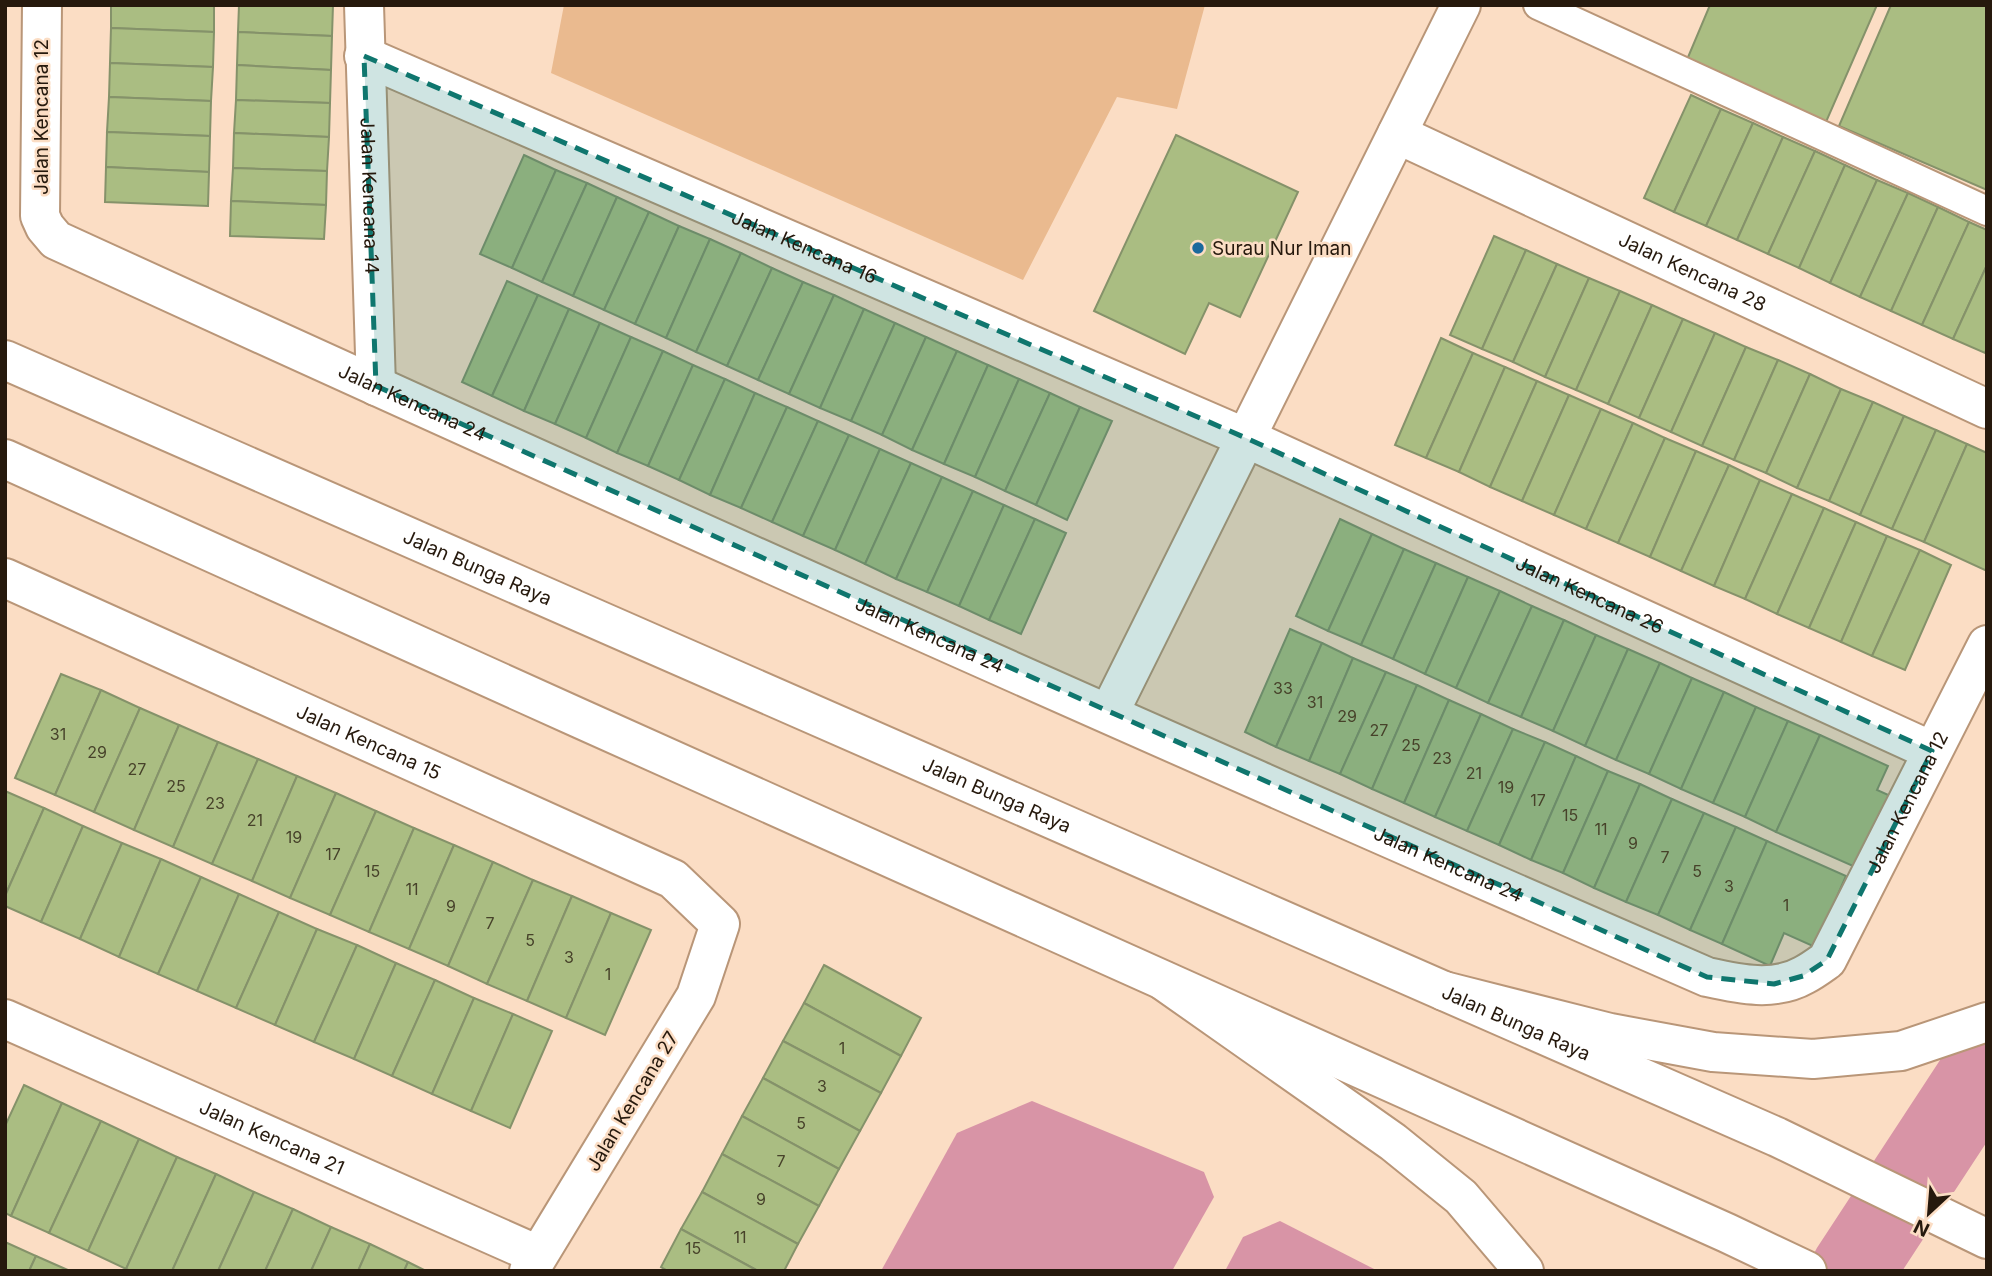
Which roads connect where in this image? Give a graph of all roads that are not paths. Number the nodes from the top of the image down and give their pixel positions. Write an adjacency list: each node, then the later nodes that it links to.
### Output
1 (42, 5): 8 (main road, Jalan Kencana 12)
2 (364, 5): 5 (main road, Jalan Kencana 14)
3 (1461, 5): 6 (main road)
4 (1538, 5): 7 (lane)
5 (364, 56): 10 (main road, Jalan Kencana 14); 12 (main road, Jalan Kencana 16)
6 (1397, 134): 11 (main road, Jalan Kencana 28); 12 (main road)
7 (1987, 211)
8 (46, 227): 10 (main road, Jalan Kencana 24)
9 (5, 360): 21 (main road, Jalan Bunga Raya)
10 (376, 386): 16 (main road, Jalan Kencana 24)
11 (1987, 409)
12 (1245, 438): 16 (main road); 17 (main road, Jalan Kencana 26)
13 (5, 459): 20 (main road)
14 (5, 578): 18 (main road, Jalan Kencana 15)
15 (1987, 645): 17 (main road, Jalan Kencana 12)
16 (1109, 713): 19 (main road, Jalan Kencana 24)
17 (1932, 751): 19 (main road, Jalan Kencana 12)
18 (720, 924): 25 (main road, Jalan Kencana 27)
19 (1827, 960)
20 (1164, 981): 26 (main road); 27 (main road)
21 (1444, 991): 23 (main road); 24 (main road, Jalan Bunga Raya)
22 (5, 1020): 25 (main road, Jalan Kencana 21)
23 (1987, 1022)
24 (1986, 1238)
25 (533, 1263)
26 (1524, 1271)
27 (1807, 1271)

